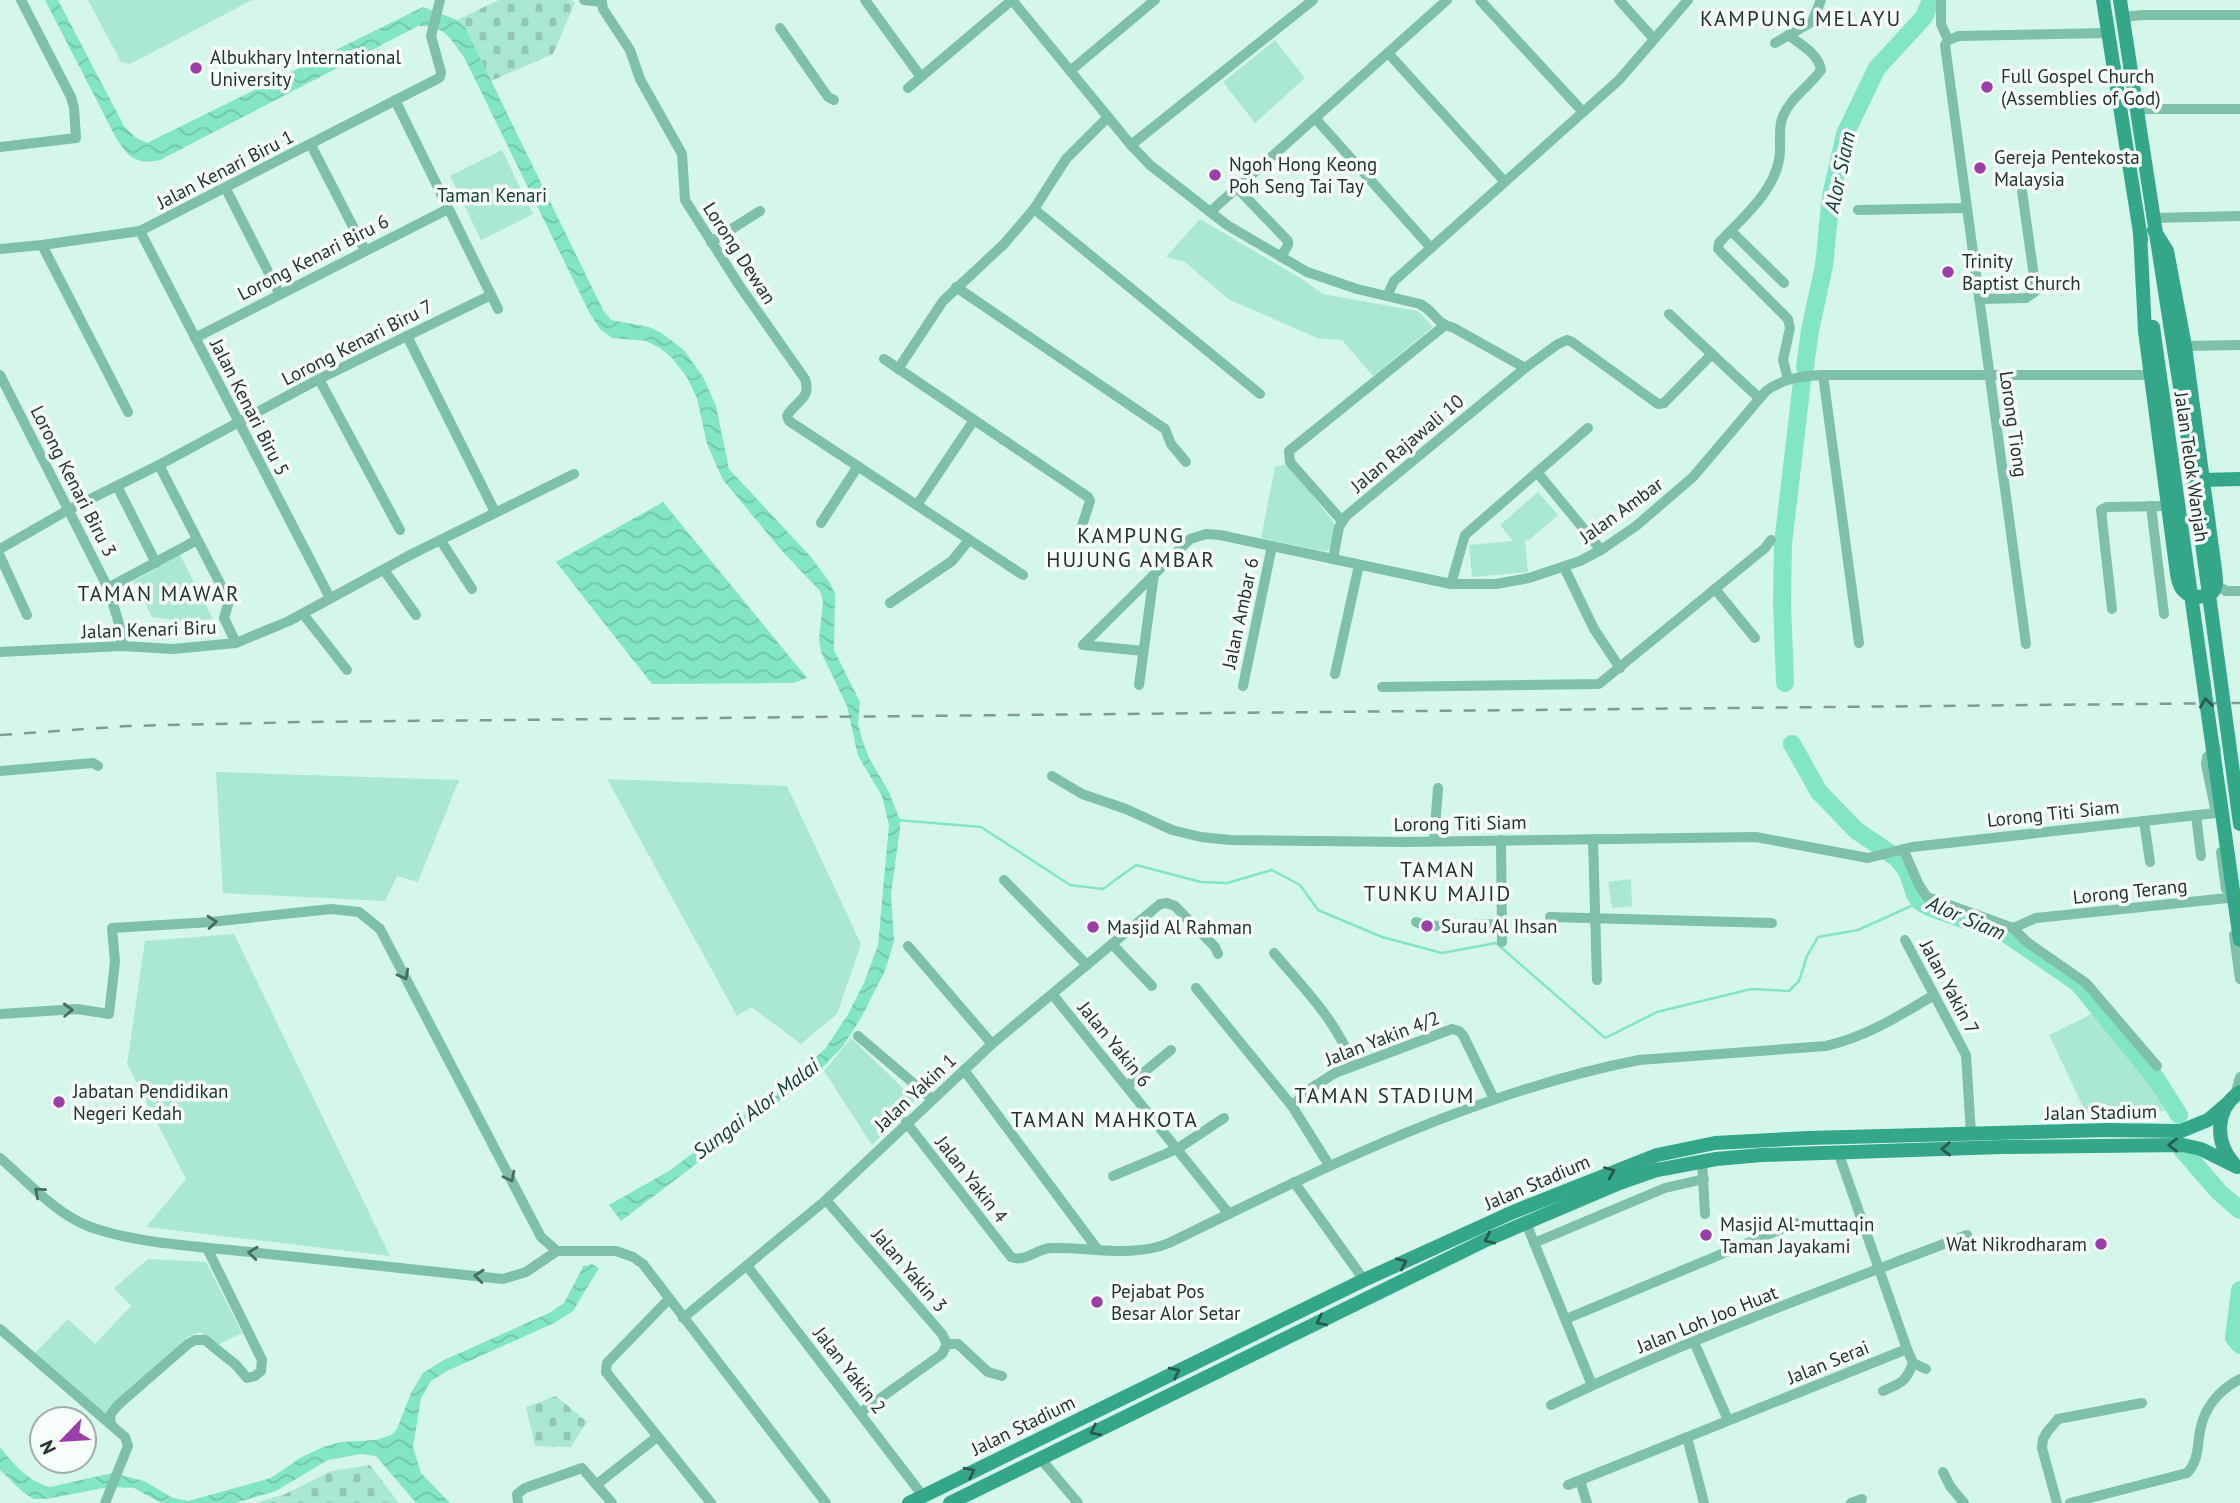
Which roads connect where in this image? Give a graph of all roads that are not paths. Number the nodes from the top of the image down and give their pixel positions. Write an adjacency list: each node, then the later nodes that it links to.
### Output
1 (21, 0): 38 (street)
2 (584, 0): 14 (street, Lorong Dewan)
3 (865, 0): 27 (street)
4 (1012, 0): 26 (street); 27 (street)
5 (1313, 0): 37 (street)
6 (1447, 0): 25 (street)
7 (1480, 0): 33 (street)
8 (1619, 0): 22 (street)
9 (1688, 0): 22 (street)
10 (1821, 0): 21 (street)
11 (1941, 0): 23 (street, Lorong Tiong)
12 (2103, 0): 20 (main road, Jalan Telok Wanjah)
13 (2120, 0): 18 (main road, Jalan Telok Wanjah)
14 (603, 1): 53 (street, Lorong Dewan)
15 (1150, 2): 26 (street)
16 (439, 5): 29 (street, Jalan Kenari Biru 1)
17 (2240, 15): 18 (street)
18 (2122, 17): 31 (main road, Jalan Telok Wanjah)
19 (780, 28): 30 (street)
20 (2108, 33): 23 (street); 50 (main road, Jalan Telok Wanjah)
21 (1788, 35): 24 (street); 52 (street)
22 (1654, 39): 33 (street)
23 (1948, 40): 43 (street, Lorong Tiong)
24 (1775, 43)
25 (1388, 53): 35 (street); 39 (street)
26 (1070, 71): 34 (street)
27 (921, 77): 28 (street)
28 (908, 88)
29 (395, 100): 36 (street, Jalan Kenari Biru 1); 44 (street)
30 (834, 100)
31 (2136, 109): 32 (street); 50 (main road, Jalan Telok Wanjah)
32 (2240, 109)
33 (1583, 112): 39 (street)
34 (1108, 117): 37 (street); 45 (street)
35 (1315, 118): 40 (street); 56 (street)
36 (312, 145): 41 (street, Jalan Kenari Biru 1); 57 (street)
37 (1131, 145): 48 (street)
38 (0, 147)
39 (1505, 182): 56 (street)
40 (1237, 188): 48 (street); 58 (street)
41 (226, 189): 51 (street, Jalan Kenari Biru 1); 61 (street)
42 (2022, 191): 64 (street)
43 (1966, 208): 47 (street); 64 (street, Lorong Tiong)
44 (448, 209): 57 (street, Lorong Kenari Biru 6); 62 (street)
45 (1034, 209): 60 (street); 82 (street)
46 (760, 211): 53 (street)
47 (1858, 211)
48 (1210, 212): 58 (street)
49 (2240, 216): 50 (street)
50 (2149, 227): 71 (main road); 79 (main road); 154 (main road, Jalan Telok Wanjah, bridge); 170 (main road, Jalan Telok Wanjah, one-way to 50, bridge)
51 (140, 231): 54 (street, Jalan Kenari Biru 1); 69 (street, Jalan Kenari Biru 5)
52 (1731, 231): 59 (street); 81 (street)
53 (711, 242): 90 (street, Lorong Dewan)
54 (42, 245): 55 (street, Jalan Kenari Biru 1); 84 (street)
55 (0, 248)
56 (1431, 248): 63 (street)
57 (365, 250): 61 (street, Lorong Kenari Biru 6)
58 (1281, 257): 63 (street)
59 (1784, 283)
60 (956, 287): 75 (street); 88 (street)
61 (279, 293): 69 (street, Lorong Kenari Biru 6)
62 (491, 295): 65 (street); 68 (street, Lorong Kenari Biru 7)
63 (1387, 296): 67 (street)
64 (1979, 299): 78 (street, Lorong Tiong)
65 (498, 309)
66 (1669, 314): 72 (street)
67 (1444, 326): 74 (street); 101 (street)
68 (407, 336): 80 (street, Lorong Kenari Biru 7); 100 (street)
69 (195, 338): 86 (street, Jalan Kenari Biru 5)
70 (2240, 345): 71 (street)
71 (2185, 346): 94 (main road)
72 (1712, 354): 74 (street, Jalan Rajawali 10); 83 (street)
73 (884, 359): 75 (street)
74 (1525, 368): 101 (street, Jalan Rajawali 10)
75 (898, 369): 85 (street)
76 (0, 374): 99 (street, Lorong Kenari Biru 3)
77 (1823, 375): 78 (street, Jalan Ambar); 81 (street, Jalan Ambar); 135 (street)
78 (1989, 375): 79 (street, Jalan Ambar); 136 (street, Lorong Tiong)
79 (2150, 375): 98 (main road)
80 (319, 379): 86 (street, Lorong Kenari Biru 7); 104 (street)
81 (1788, 379): 83 (street, Jalan Ambar)
82 (1261, 394)
83 (1759, 398): 111 (street, Jalan Ambar)
84 (128, 412)
85 (974, 420): 96 (street); 103 (street)
86 (239, 422): 89 (street, Lorong Kenari Biru 7); 126 (street, Jalan Kenari Biru 5)
87 (1588, 428): 91 (street)
88 (1186, 462)
89 (159, 465): 95 (street, Lorong Kenari Biru 7); 105 (street)
90 (858, 466): 96 (street); 102 (street)
91 (1536, 472): 111 (street); 120 (street)
92 (573, 474): 100 (street, Jalan Kenari Biru)
93 (2240, 479): 94 (main road)
94 (2202, 480): 121 (main road)
95 (117, 486): 99 (street, Lorong Kenari Biru 7); 114 (street)
96 (917, 505): 106 (street)
97 (2151, 506): 98 (street); 128 (street); 130 (street)
98 (2168, 506): 121 (main road)
99 (68, 510): 110 (street, Lorong Kenari Biru 7); 122 (street, Lorong Kenari Biru 3)
100 (495, 512): 108 (street, Jalan Kenari Biru)
101 (1342, 521): 113 (street)
102 (821, 523)
103 (1082, 526)
104 (400, 530)
105 (197, 540): 114 (street); 134 (street)
106 (970, 540): 119 (street); 127 (street)
107 (1771, 540): 124 (street)
108 (441, 541): 117 (street, Jalan Kenari Biru); 123 (street)
109 (1272, 546): 113 (street, Jalan Ambar); 118 (street, Jalan Ambar); 144 (street, Jalan Ambar 6)
110 (0, 549)
111 (1601, 550): 116 (street, Jalan Ambar)
112 (0, 556): 131 (street)
113 (1333, 559): 115 (street, Jalan Ambar)
114 (156, 563): 122 (street)
115 (1359, 565): 120 (street, Jalan Ambar); 142 (street)
116 (1564, 567): 120 (street, Jalan Ambar); 140 (street)
117 (384, 570): 126 (street, Jalan Kenari Biru); 132 (street)
118 (1154, 573): 138 (street); 138 (street, Jalan Ambar)
119 (1023, 575)
120 (1451, 584)
121 (2217, 585): 125 (street)
122 (108, 588): 137 (street, Lorong Kenari Biru 3)
123 (472, 589)
124 (1715, 589): 133 (street); 140 (street)
125 (2240, 591)
126 (330, 598): 129 (street, Jalan Kenari Biru)
127 (890, 603)
128 (2112, 610)
129 (303, 614): 134 (street, Jalan Kenari Biru); 141 (street)
130 (2164, 614)
131 (27, 615)
132 (416, 615)
133 (1755, 638)
134 (236, 643): 137 (street, Jalan Kenari Biru)
135 (1859, 643)
136 (2026, 644)
137 (121, 646): 139 (street, Jalan Kenari Biru)
138 (1143, 651): 143 (street)
139 (0, 652)
140 (1620, 668): 145 (street)
141 (347, 670)
142 (1335, 674)
143 (1139, 685)
144 (1243, 686)
145 (1382, 687)
146 (98, 766): 147 (street)
147 (0, 771)
148 (1052, 776): 157 (street, Lorong Titi Siam)
149 (2240, 784): 151 (street)
150 (1438, 788): 157 (street)
151 (2216, 813): 152 (street, Lorong Titi Siam); 162 (street)
152 (2196, 815): 153 (street, Lorong Titi Siam); 159 (street)
153 (2144, 821): 158 (street, Lorong Titi Siam); 160 (street)
154 (2240, 824)
155 (1593, 839): 156 (street, Lorong Titi Siam); 158 (street, Lorong Titi Siam); 164 (street)
156 (1502, 840): 157 (street, Lorong Titi Siam); 166 (street)
157 (1434, 841)
158 (1899, 849): 168 (street)
159 (2202, 856)
160 (2150, 862)
161 (1004, 880): 176 (street)
162 (2228, 898): 168 (street, Lorong Terang); 177 (street)
163 (1550, 917): 164 (street)
164 (1596, 917): 167 (street); 178 (street)
165 (1416, 922): 166 (street)
166 (1502, 923): 171 (street)
167 (1772, 923)
168 (2012, 928): 188 (street)
169 (1905, 940): 182 (street, Jalan Yakin 7)
170 (2240, 940)
171 (1502, 942)
172 (1112, 944): 175 (street, Jalan Yakin 1); 176 (street, Jalan Yakin 1); 179 (street)
173 (908, 946): 185 (street)
174 (1274, 953): 187 (street)
175 (1218, 954)
176 (1087, 965): 181 (street, Jalan Yakin 1)
177 (2240, 979)
178 (1597, 980)
179 (1152, 986)
180 (1196, 988): 195 (street)
181 (1052, 995): 185 (street, Jalan Yakin 1); 191 (street, Jalan Yakin 6)
182 (1934, 995): 194 (street); 198 (street, Jalan Yakin 7)
183 (0, 1014): 214 (street, one-way to 214)
184 (858, 1035): 193 (street)
185 (992, 1044): 189 (street, Jalan Yakin 1)
186 (1171, 1050): 191 (street)
187 (1353, 1066): 194 (street, Jalan Yakin 4/2); 195 (street, Jalan Yakin 4/2)
188 (2157, 1066)
189 (964, 1070): 193 (street, Jalan Yakin 1); 217 (street)
190 (2240, 1077): 192 (street)
191 (1127, 1086): 199 (street, Jalan Yakin 6)
192 (2234, 1097): 198 (main road, Jalan Stadium); 204 (main road)
193 (932, 1099): 197 (street, Jalan Yakin 1)
194 (1494, 1100): 203 (street)
195 (1292, 1106): 203 (street)
196 (1224, 1118): 199 (street)
197 (906, 1122): 208 (street, Jalan Yakin 1); 217 (street, Jalan Yakin 4)
198 (1971, 1133): 222 (main road, Jalan Stadium, one-way to 198)
199 (1177, 1149): 205 (street); 209 (street, Jalan Yakin 6)
200 (1838, 1152): 202 (main road, Jalan Stadium); 204 (main road, Jalan Stadium, one-way to 200); 221 (street)
201 (0, 1158): 216 (street, one-way to 201)
202 (1702, 1161): 206 (street); 211 (main road, Jalan Stadium)
203 (1329, 1165): 207 (street)
204 (2239, 1167)
205 (1113, 1176)
206 (1704, 1179): 210 (street); 215 (street)
207 (1294, 1182): 209 (street); 222 (street)
208 (826, 1200): 220 (street, Jalan Yakin 1); 228 (street, Jalan Yakin 3)
209 (1228, 1214): 217 (street)
210 (1705, 1214)
211 (1526, 1223): 215 (street); 243 (main road, Jalan Stadium, one-way to 243)
212 (1796, 1223): 225 (street)
213 (1967, 1235): 221 (street, Jalan Loh Joo Huat)
214 (541, 1237): 218 (street); 219 (street)
215 (1534, 1243): 225 (street)
216 (207, 1248): 219 (street, one-way to 216); 240 (street)
217 (1098, 1250)
218 (557, 1251): 219 (street); 223 (street)
219 (543, 1261)
220 (748, 1267): 224 (street, Jalan Yakin 1); 238 (street, Jalan Yakin 2)
221 (1878, 1269): 227 (street, Jalan Loh Joo Huat); 229 (street)
222 (1364, 1280): 248 (main road, Jalan Stadium, one-way to 222)
223 (668, 1299): 224 (street); 241 (street)
224 (683, 1318): 254 (street)
225 (1566, 1319): 234 (street)
226 (0, 1329): 240 (street)
227 (1694, 1342): 234 (street, Jalan Loh Joo Huat); 239 (street)
228 (947, 1344): 232 (street); 238 (street)
229 (1907, 1349): 230 (street); 239 (street, Jalan Serai)
230 (1913, 1363): 231 (street); 235 (street)
231 (1926, 1369)
232 (1002, 1376)
233 (2240, 1380): 263 (street)
234 (1592, 1385): 237 (street, Jalan Loh Joo Huat)
235 (1883, 1391)
236 (2142, 1403): 262 (street)
237 (1551, 1405)
238 (861, 1412): 248 (street, Jalan Yakin 2)
239 (1728, 1420): 242 (street, Jalan Serai)
240 (111, 1424): 250 (street)
241 (657, 1437): 246 (street); 253 (street)
242 (1687, 1437): 245 (street, Jalan Serai); 259 (street)
243 (1041, 1458): 256 (main road, Jalan Stadium); 257 (street)
244 (1943, 1472): 261 (street)
245 (1580, 1480): 247 (street, Jalan Serai); 258 (street)
246 (596, 1485): 251 (street); 252 (street)
247 (1568, 1485)
248 (923, 1496): 255 (main road, Jalan Stadium)
249 (1862, 1499): 260 (street)
250 (105, 1503)
251 (518, 1503)
252 (612, 1503)
253 (711, 1503)
254 (826, 1503)
255 (909, 1503)
256 (950, 1503)
257 (1078, 1503)
258 (1587, 1503)
259 (1704, 1503)
260 (1851, 1503)
261 (1964, 1503)
262 (2057, 1503)
263 (2070, 1503)

